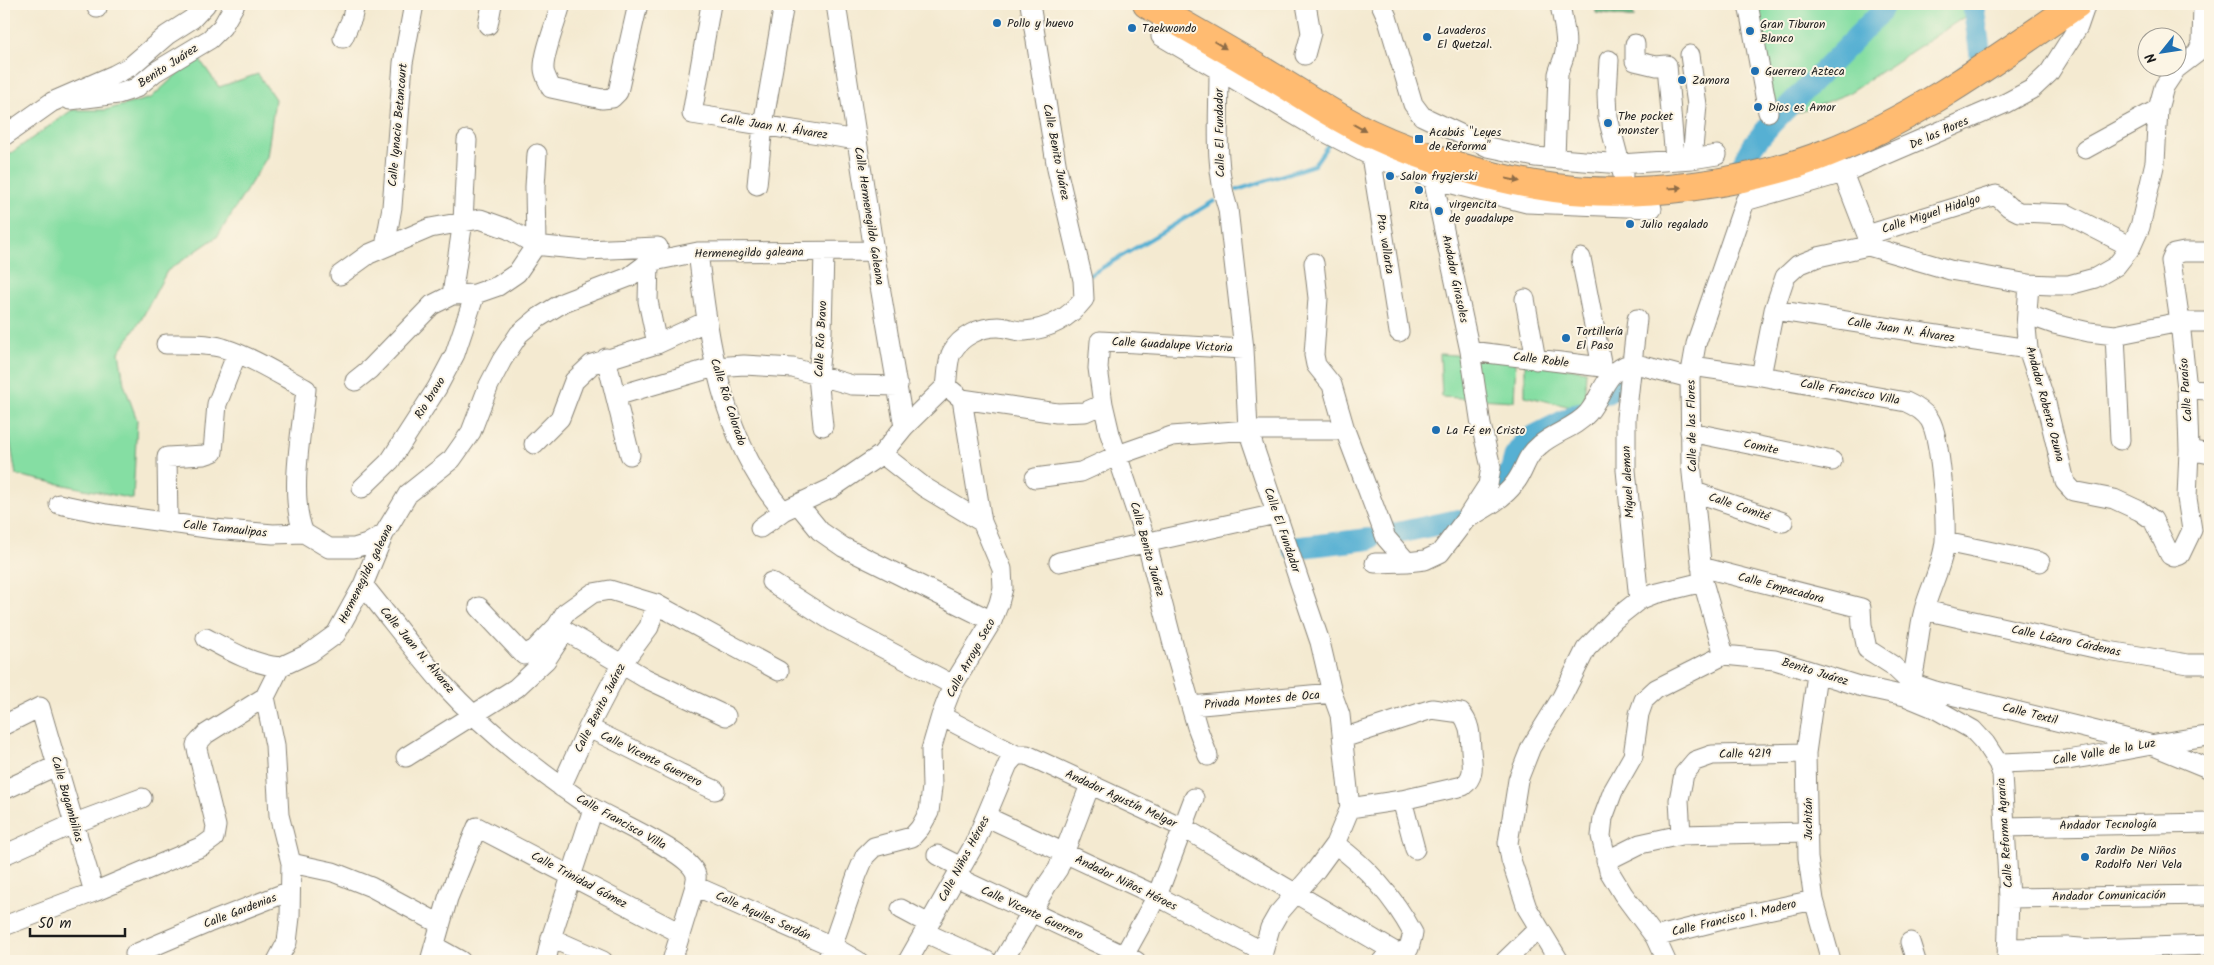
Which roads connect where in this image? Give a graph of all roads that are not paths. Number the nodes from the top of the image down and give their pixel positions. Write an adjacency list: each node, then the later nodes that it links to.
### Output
1 (206, 4): 28 (street)
2 (235, 4): 28 (street, Benito Juárez)
3 (355, 4): 21 (street)
4 (414, 4): 51 (street, Calle Ignacio Betancourt)
5 (492, 4): 20 (street)
6 (561, 4): 7 (street)
7 (638, 4)
8 (711, 4): 31 (street, Calle Juan N. Álvarez)
9 (784, 4): 31 (street)
10 (836, 4): 34 (street, Calle Hermenegildo Galeana)
11 (1030, 4): 90 (street, Calle Benito Juárez)
12 (1306, 4): 24 (street)
13 (1381, 4): 39 (street)
14 (1560, 4): 39 (street)
15 (1748, 4): 30 (street)
16 (2077, 4): 41 (highway)
17 (2086, 4): 41 (street, De las flores)
18 (2203, 4): 22 (street)
19 (1156, 9): 27 (street); 45 (highway, one-way to 45)
20 (488, 25)
21 (343, 38)
22 (2206, 42): 29 (street)
23 (1635, 44): 40 (street)
24 (1306, 55)
25 (1690, 55): 40 (street)
26 (1608, 60): 42 (street)
27 (1218, 71): 38 (street); 76 (street, Calle El Fundador)
28 (52, 102): 32 (street)
29 (2158, 109): 35 (street); 52 (street)
30 (1768, 112)
31 (763, 125): 34 (street, Calle Juan N. Álvarez); 44 (street)
32 (4, 136)
33 (466, 140): 48 (street)
34 (857, 140): 53 (street, Calle Hermenegildo Galeana)
35 (2085, 149)
36 (537, 154): 50 (street)
37 (1717, 155): 40 (street)
38 (1371, 156): 43 (street); 71 (street, Pto. vallarta)
39 (1555, 158): 42 (street)
40 (1684, 160): 42 (street)
41 (1836, 163): 45 (highway, one-way to 41); 46 (street, De las flores); 49 (street)
42 (1621, 164): 45 (street)
43 (1433, 178): 47 (street); 78 (street, Andador Girasoles)
44 (757, 185)
45 (1626, 191)
46 (1746, 201): 85 (street, Calle de las Flores)
47 (1652, 208)
48 (464, 221): 50 (street); 51 (street); 63 (street)
49 (1868, 241): 52 (street, Calle Miguel Hidalgo); 61 (street); 65 (street, Calle Miguel Hidalgo)
50 (536, 245): 57 (street); 62 (street)
51 (385, 247): 60 (street)
52 (2131, 247): 61 (street)
53 (874, 251): 55 (street, Hermenegildo galeana); 89 (street, Calle Hermenegildo Galeana)
54 (698, 252): 55 (street, Hermenegildo galeana); 57 (street, Hermenegildo galeana); 68 (street, Calle Río Colorado)
55 (824, 252): 87 (street, Calle Río Bravo)
56 (2210, 252): 69 (street, Calle Paraíso)
57 (653, 255): 75 (street); 121 (street, Hermenegildo galeana)
58 (1581, 258): 84 (street)
59 (1314, 263): 99 (street)
60 (340, 275)
61 (2029, 284): 66 (street, Andador Roberto Ozuna)
62 (475, 294): 63 (street); 110 (street, Rio bravo)
63 (452, 295): 88 (street)
64 (1525, 299): 81 (street)
65 (1774, 310): 77 (street, Calle Juan N. Álvarez); 86 (street)
66 (2028, 315): 72 (street); 77 (street, Andador Roberto Ozuna)
67 (1637, 319): 82 (street, Miguel aleman)
68 (706, 321): 75 (street); 83 (street, Calle Río Colorado)
69 (2180, 322): 70 (street); 72 (street); 91 (street, Calle Paraíso)
70 (2210, 322)
71 (1399, 332)
72 (2114, 335): 101 (street)
73 (1100, 341): 76 (street, Calle Guadalupe Victoria); 95 (street, Calle Benito Juárez)
74 (166, 344): 79 (street)
75 (657, 344): 80 (street)
76 (1244, 350): 98 (street, Calle El Fundador)
77 (2028, 350): 124 (street, Andador Roberto Ozuna)
78 (1470, 351): 81 (street, Calle Roble); 115 (street, Andador Girasoles)
79 (236, 353): 116 (street); 120 (street)
80 (606, 358): 93 (street); 102 (street)
81 (1536, 360): 84 (street, Calle Roble)
82 (1632, 363): 84 (street); 85 (street, Calle Francisco Villa); 132 (street, Miguel aleman)
83 (714, 367): 87 (street); 93 (street); 113 (street, Calle Río Colorado)
84 (1606, 371): 115 (street)
85 (1691, 372): 86 (street, Calle Francisco Villa); 100 (street, Calle de las Flores)
86 (1761, 376): 122 (street, Calle Francisco Villa)
87 (818, 377): 89 (street); 96 (street, Calle Río Bravo)
88 (355, 381)
89 (898, 386): 97 (street, Calle Hermenegildo Galeana)
90 (946, 386): 94 (street); 97 (street)
91 (2187, 389): 92 (street); 103 (street, Calle Paraíso)
92 (2210, 390)
93 (616, 396): 106 (street)
94 (962, 398): 95 (street); 117 (street, Calle Arroyo Seco)
95 (1103, 404): 107 (street, Calle Benito Juárez)
96 (823, 426)
97 (904, 427): 104 (street)
98 (1248, 430): 99 (street); 107 (street); 114 (street, Calle El Fundador)
99 (1345, 430): 126 (street)
100 (1690, 432): 108 (street, Comite); 111 (street, Calle de las Flores)
101 (2120, 440)
102 (534, 444)
103 (2189, 450): 105 (street); 124 (street, Calle Paraíso)
104 (882, 454): 113 (street); 117 (street)
105 (2210, 454)
106 (630, 455)
107 (1118, 455): 109 (street); 123 (street, Calle Benito Juárez)
108 (1832, 462)
109 (1036, 478)
110 (362, 488)
111 (1694, 492): 118 (street, Calle Comité); 129 (street, Calle de las Flores)
112 (60, 504): 116 (street, Calle Tamaulipas)
113 (791, 507): 119 (street); 136 (street, Calle Río Colorado)
114 (1276, 514): 123 (street); 147 (street, Calle El Fundador)
115 (1466, 519): 126 (street, Andador Girasoles)
116 (168, 522): 120 (street, Calle Tamaulipas)
117 (982, 522): 136 (street, Calle Arroyo Seco)
118 (1784, 522)
119 (760, 528)
120 (304, 533): 121 (street)
121 (384, 534): 131 (street, Hermenegildo galeana)
122 (1945, 542): 127 (street); 135 (street, Calle Francisco Villa)
123 (1147, 544): 125 (street); 149 (street, Calle Benito Juárez)
124 (2174, 557)
125 (1059, 562)
126 (1407, 562): 128 (street, Andador Girasoles)
127 (2040, 562)
128 (1375, 563)
129 (1702, 574): 132 (street); 139 (street, Calle de las Flores); 146 (street, Calle Empacadora)
130 (772, 582): 145 (street)
131 (363, 585): 142 (street, Hermenegildo galeana); 150 (street, Calle Juan N. Álvarez)
132 (1639, 600): 203 (street)
133 (656, 604): 137 (street); 141 (street, Calle Benito Juárez); 143 (street)
134 (479, 607): 137 (street)
135 (1924, 610): 140 (street, Calle Lázaro Cárdenas); 146 (street, Calle Francisco Villa)
136 (992, 620): 145 (street, Calle Arroyo Seco)
137 (561, 629): 141 (street); 150 (street)
138 (206, 638): 142 (street)
139 (1724, 655): 144 (street, Benito Juárez); 186 (street)
140 (2210, 664)
141 (621, 665): 151 (street); 154 (street, Calle Benito Juárez)
142 (280, 667): 148 (street)
143 (780, 671)
144 (1816, 674): 146 (street, Benito Juárez); 158 (street, Juchitán)
145 (953, 684): 152 (street, Calle Arroyo Seco)
146 (1908, 689): 157 (street, Calle Textil); 162 (street, Calle Reforma Agraria)
147 (1332, 693): 149 (street, Privada Montes de Oca); 156 (street, Calle El Fundador)
148 (265, 697): 187 (street); 192 (street)
149 (1191, 706): 160 (street, Calle Benito Juárez)
150 (473, 715): 161 (street); 166 (street, Calle Francisco Villa)
151 (726, 716)
152 (941, 716): 159 (street, Andador Agustín Melgar); 211 (street, Calle Arroyo Seco)
153 (4, 726): 163 (street, Calle Bugambilias)
154 (588, 728): 166 (street, Calle Benito Juárez); 168 (street, Calle Vicente Guerrero)
155 (2210, 736): 157 (street, Calle Valle de la Luz)
156 (1343, 738): 171 (street); 172 (street, Calle El Fundador)
157 (2149, 744): 162 (street, Calle Valle de la Luz); 164 (street)
158 (1806, 753): 179 (street, Juchitán); 180 (street, Calle 4219)
159 (1016, 755): 165 (street, Andador Agustín Melgar); 174 (street, Calle Niños Héroes)
160 (1208, 756)
161 (406, 757)
162 (1998, 763): 177 (street, Calle Reforma Agraria)
163 (58, 765): 167 (street); 176 (street, Calle Bugambilias)
164 (2210, 769)
165 (1090, 785): 178 (street, Andador Agustín Melgar); 183 (street)
166 (561, 787): 173 (street, Calle Francisco Villa)
167 (4, 790)
168 (715, 790)
169 (142, 798): 176 (street)
170 (1194, 798): 178 (street)
171 (1402, 800): 172 (street); 182 (street)
172 (1350, 808): 181 (street, Calle El Fundador)
173 (593, 809): 189 (street); 190 (street, Calle Francisco Villa)
174 (988, 817): 183 (street, Andador Niños Héroes); 188 (street, Calle Niños Héroes)
175 (2210, 823): 177 (street, Andador Tecnología)
176 (75, 824): 184 (street); 192 (street, Calle Bugambilias)
177 (2005, 827): 196 (street, Calle Reforma Agraria)
178 (1184, 828): 193 (street, Andador Agustín Melgar); 195 (street)
179 (1808, 832): 180 (street); 197 (street, Juchitán)
180 (1681, 835): 186 (street)
181 (1335, 844): 193 (street, Calle El Fundador); 214 (street)
182 (1415, 848)
183 (1065, 853): 195 (street, Andador Niños Héroes); 199 (street)
184 (4, 855)
185 (937, 855): 188 (street, Calle Vicente Guerrero)
186 (1606, 861): 205 (street)
187 (292, 864): 191 (street); 200 (street)
188 (959, 872): 199 (street, Calle Vicente Guerrero); 202 (street, Calle Niños Héroes)
189 (571, 875): 200 (street, Calle Trinidad Gómez); 204 (street, Calle Trinidad Gómez); 206 (street)
190 (695, 886): 204 (street); 211 (street, Calle Aquiles Serdán)
191 (290, 891): 209 (street, Calle Gardenias); 216 (street)
192 (94, 892): 201 (street)
193 (1296, 893): 213 (street, Calle El Fundador); 214 (street, Andador Agustín Melgar)
194 (2210, 895): 196 (street, Andador Comunicación)
195 (1157, 896): 213 (street, Andador Niños Héroes); 215 (street)
196 (2009, 898): 212 (street, Calle Reforma Agraria)
197 (1814, 900): 205 (street, Calle Francisco I. Madero); 228 (street, Juchitán)
198 (901, 909): 202 (street)
199 (1030, 913): 215 (street, Calle Vicente Guerrero); 224 (street)
200 (440, 924): 210 (street)
201 (4, 926)
202 (927, 928): 222 (street, Calle Niños Héroes); 223 (street)
203 (1538, 929): 225 (street); 226 (street)
204 (680, 932): 220 (street)
205 (1655, 937): 227 (street)
206 (551, 938): 218 (street); 219 (street)
207 (1910, 942): 229 (street)
208 (2210, 945): 212 (street)
209 (135, 954)
210 (432, 954): 217 (street)
211 (829, 954): 221 (street, Calle Aquiles Serdán)
212 (2007, 954)
213 (1262, 957)
214 (1388, 959)
215 (1127, 960)
216 (277, 961)
217 (462, 961)
218 (546, 961)
219 (603, 961)
220 (672, 961)
221 (858, 961)
222 (908, 961)
223 (986, 961)
224 (1003, 961)
225 (1505, 961)
226 (1559, 961)
227 (1666, 961)
228 (1831, 961)
229 (1916, 961)

